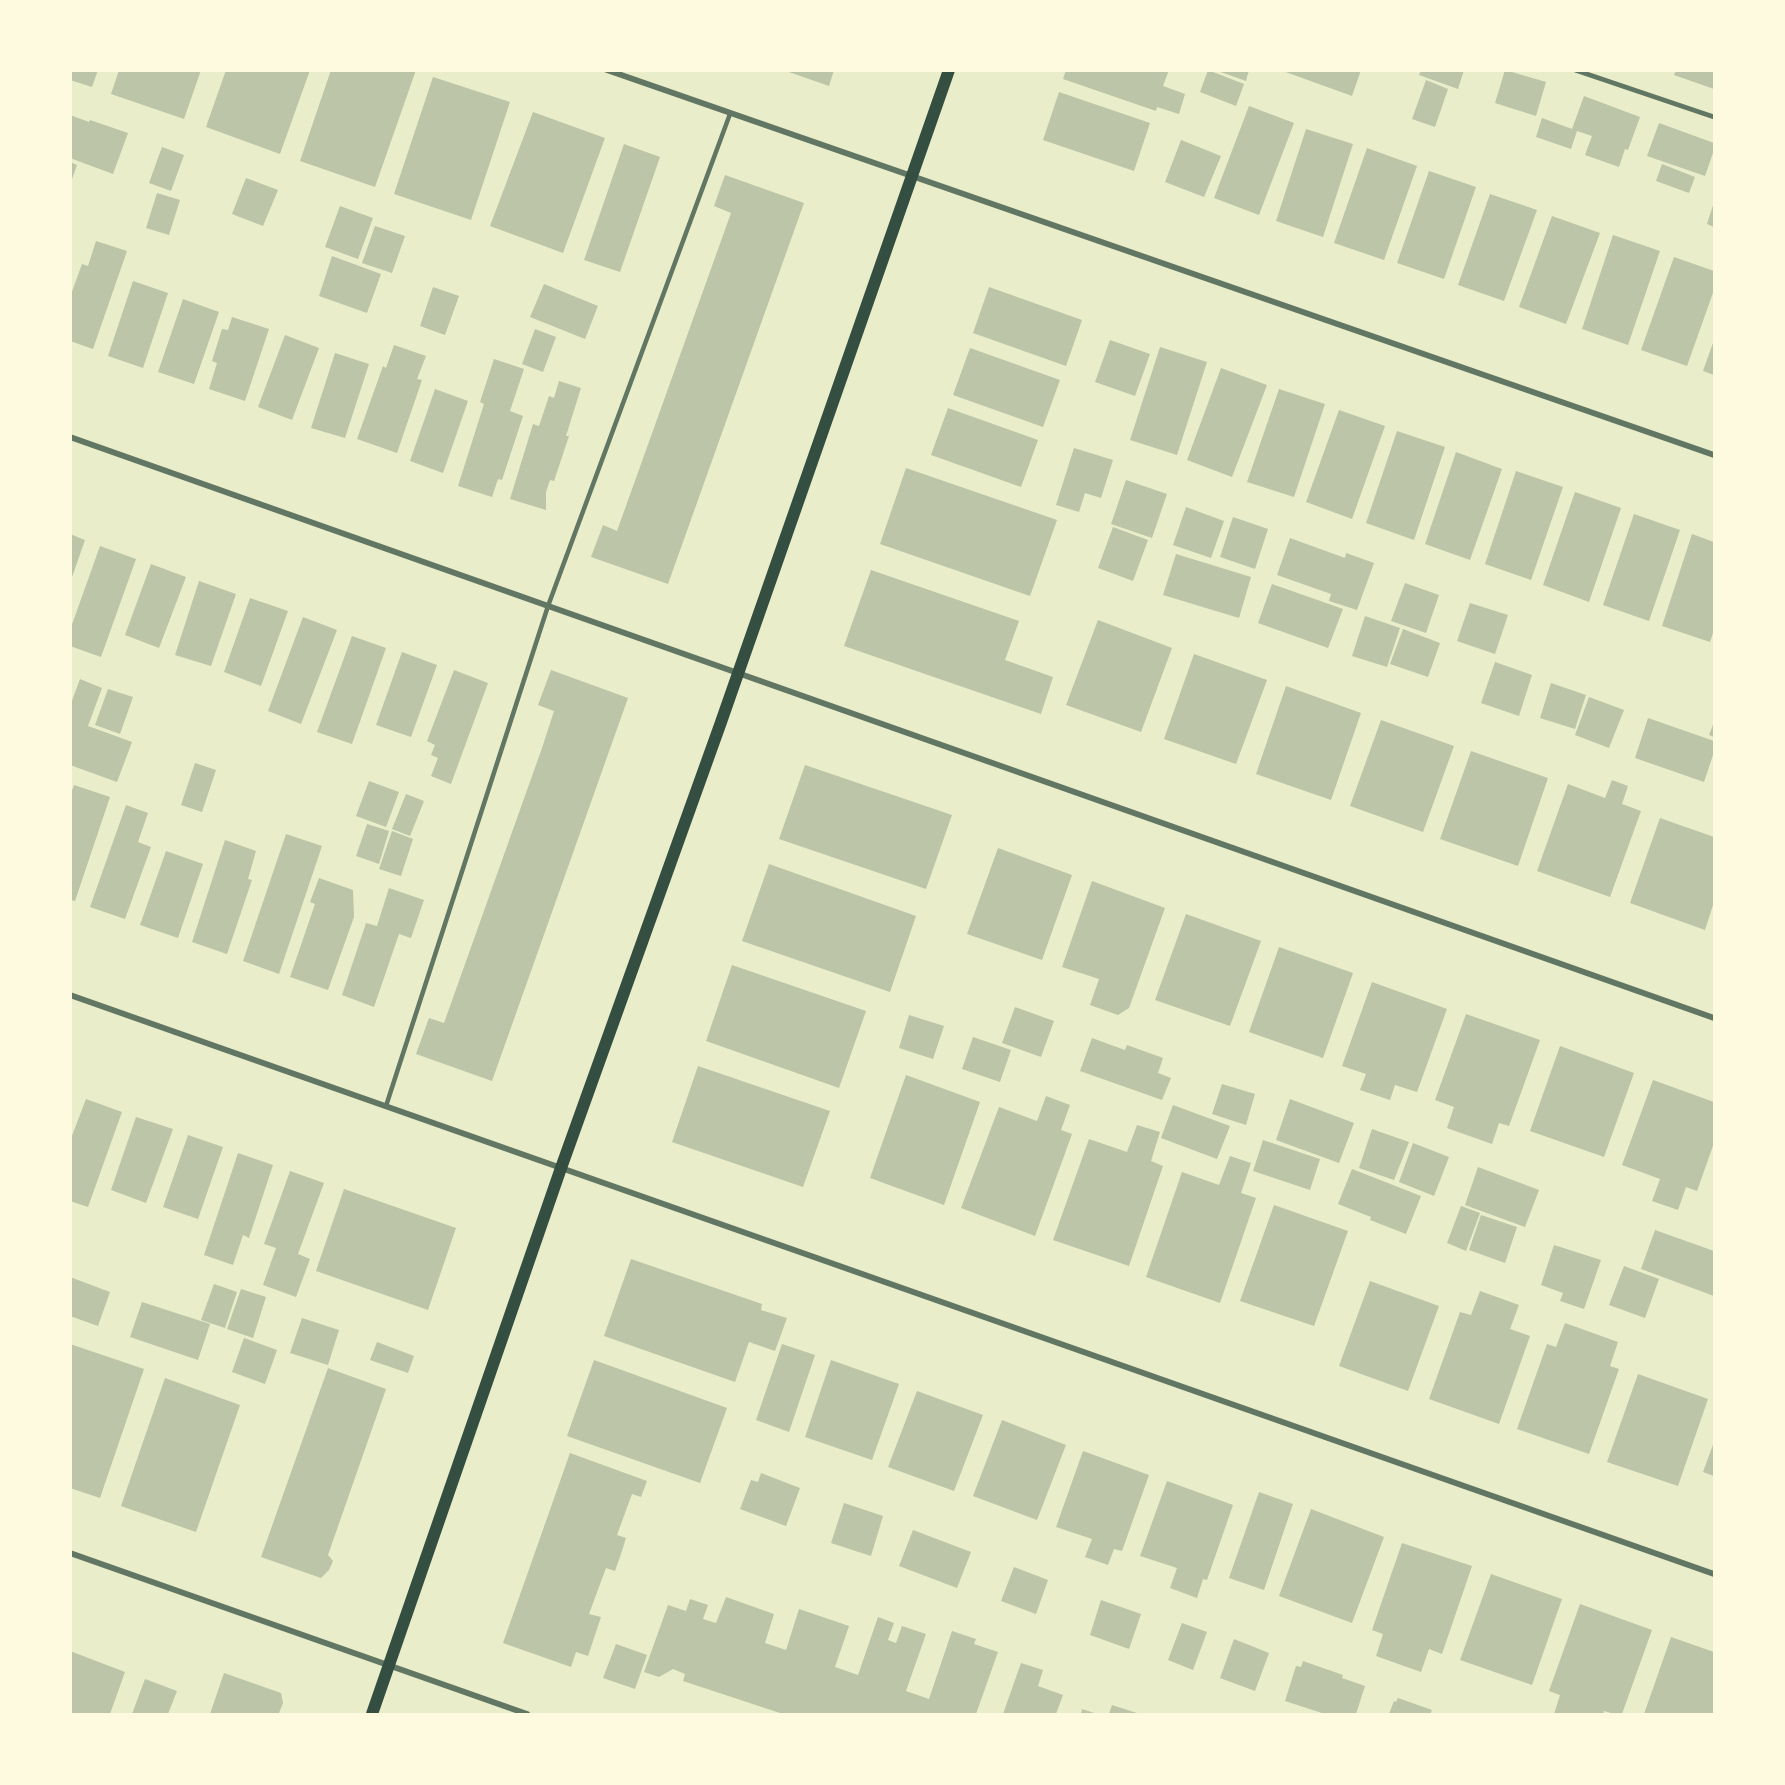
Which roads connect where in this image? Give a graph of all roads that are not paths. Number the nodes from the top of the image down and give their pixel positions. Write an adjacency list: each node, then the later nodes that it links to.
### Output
1 (607, 70): 4 (street)
2 (949, 70): 6 (main road)
3 (1575, 70): 5 (lane)
4 (730, 114): 6 (street); 9 (lane)
5 (1714, 117)
6 (912, 176): 8 (street); 10 (main road)
7 (70, 438): 9 (street)
8 (1714, 455)
9 (548, 606): 10 (street); 13 (lane)
10 (738, 673): 12 (street); 14 (main road)
11 (70, 995): 13 (street)
12 (1714, 1017)
13 (386, 1106): 14 (street)
14 (561, 1168): 16 (street); 17 (main road)
15 (70, 1553): 17 (street)
16 (1714, 1574)
17 (389, 1666): 18 (main road); 19 (street)
18 (372, 1714)
19 (527, 1714)

